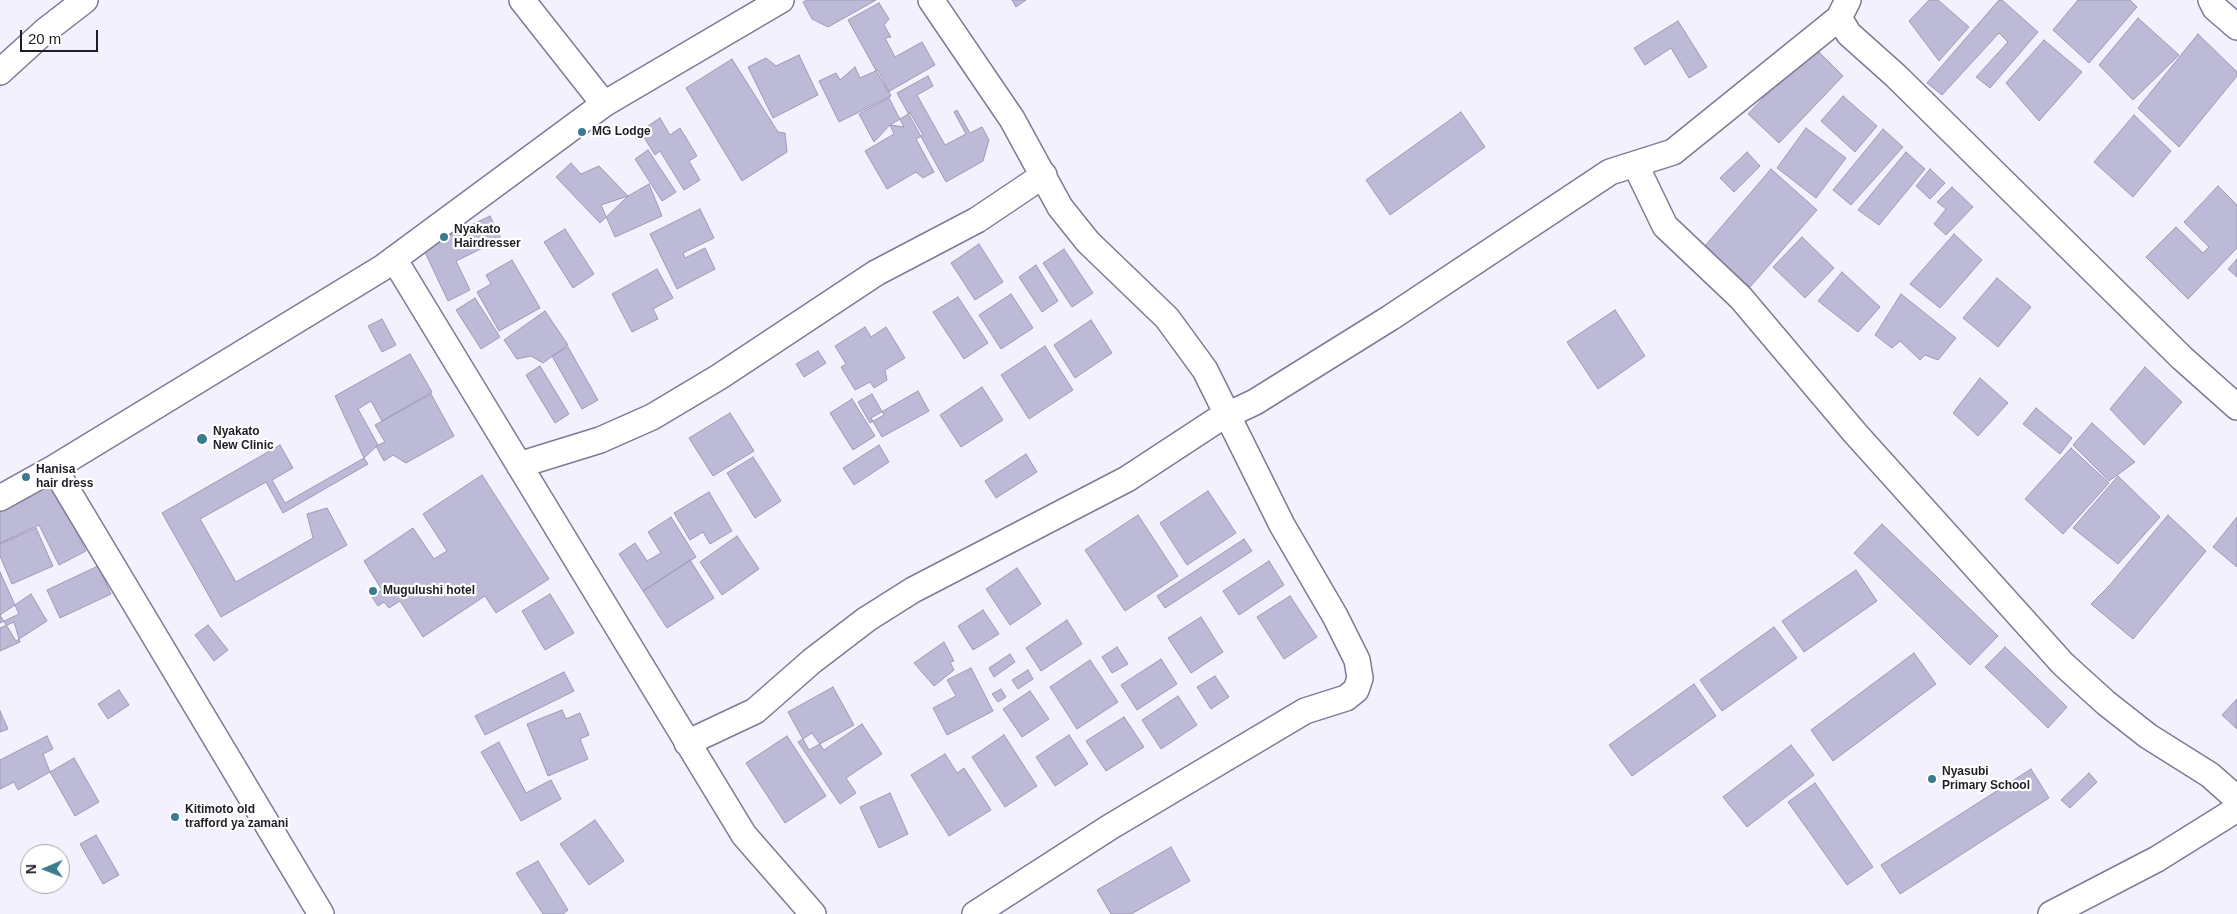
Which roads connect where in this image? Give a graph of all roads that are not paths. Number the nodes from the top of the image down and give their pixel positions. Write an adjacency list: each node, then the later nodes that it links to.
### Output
1 (85, 0): 8 (street)
2 (522, 0): 9 (street)
3 (781, 0): 9 (street)
4 (931, 0): 11 (street)
5 (2212, 0): 7 (street)
6 (1843, 9): 10 (street); 13 (street)
7 (2237, 27)
8 (0, 72)
9 (604, 104): 12 (street)
10 (1636, 166): 14 (street); 19 (street)
11 (1044, 175): 14 (street); 15 (street)
12 (394, 259): 15 (street); 16 (street)
13 (2237, 407)
14 (1228, 414): 18 (street); 24 (street)
15 (520, 466): 18 (street)
16 (54, 468): 17 (street); 22 (street)
17 (0, 498)
18 (687, 743): 23 (street)
19 (2237, 799)
20 (2237, 809): 21 (street)
21 (2084, 906): 25 (street)
22 (321, 914)
23 (813, 914)
24 (975, 914)
25 (2051, 914)

